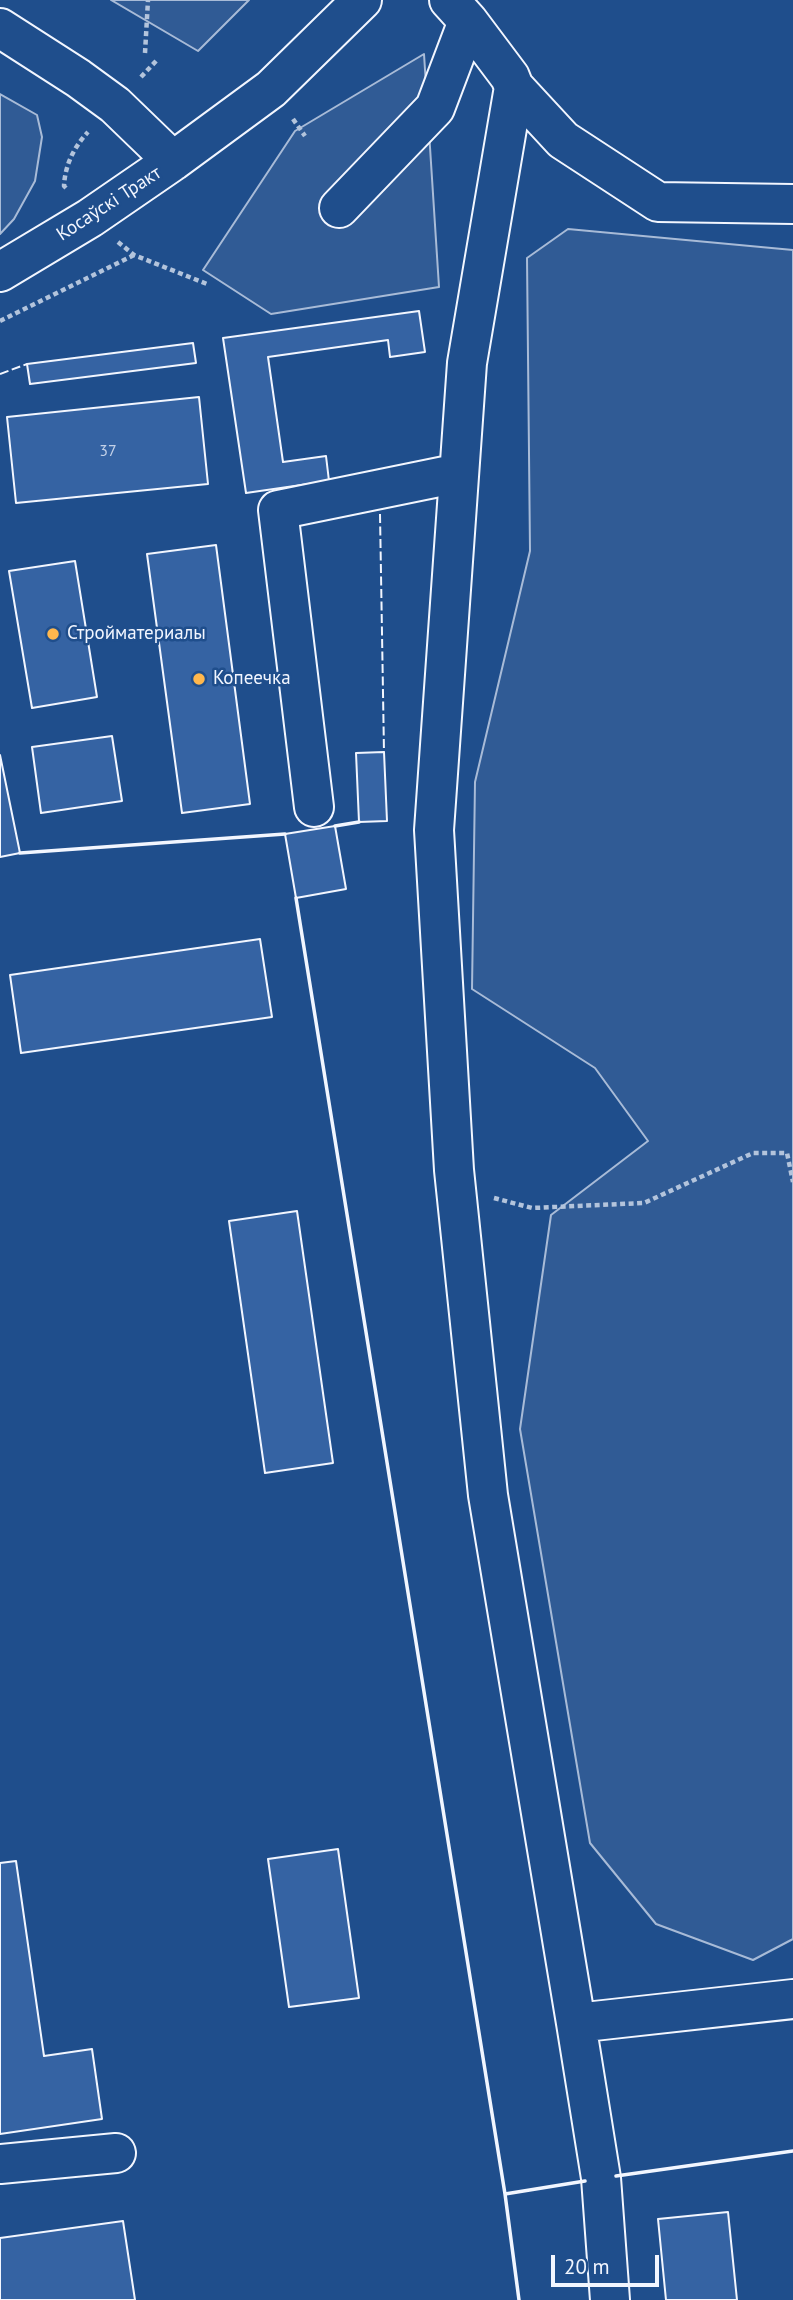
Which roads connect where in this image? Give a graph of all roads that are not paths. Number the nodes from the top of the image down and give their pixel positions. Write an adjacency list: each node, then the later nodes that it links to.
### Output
1 (362, 0): 5 (main road)
2 (459, 10): 4 (main road); 7 (main road)
3 (0, 28): 5 (main road, Косаўскі Тракт)
4 (514, 88): 6 (main road); 9 (main road)
5 (173, 161): 8 (main road, Косаўскі Тракт)
6 (793, 204)
7 (339, 208)
8 (0, 272)
9 (459, 473): 10 (main road); 12 (main road)
10 (314, 807)
11 (793, 1999): 12 (main road)
12 (576, 2023): 15 (main road)
13 (116, 2153): 14 (main road)
14 (0, 2164)
15 (610, 2300)

